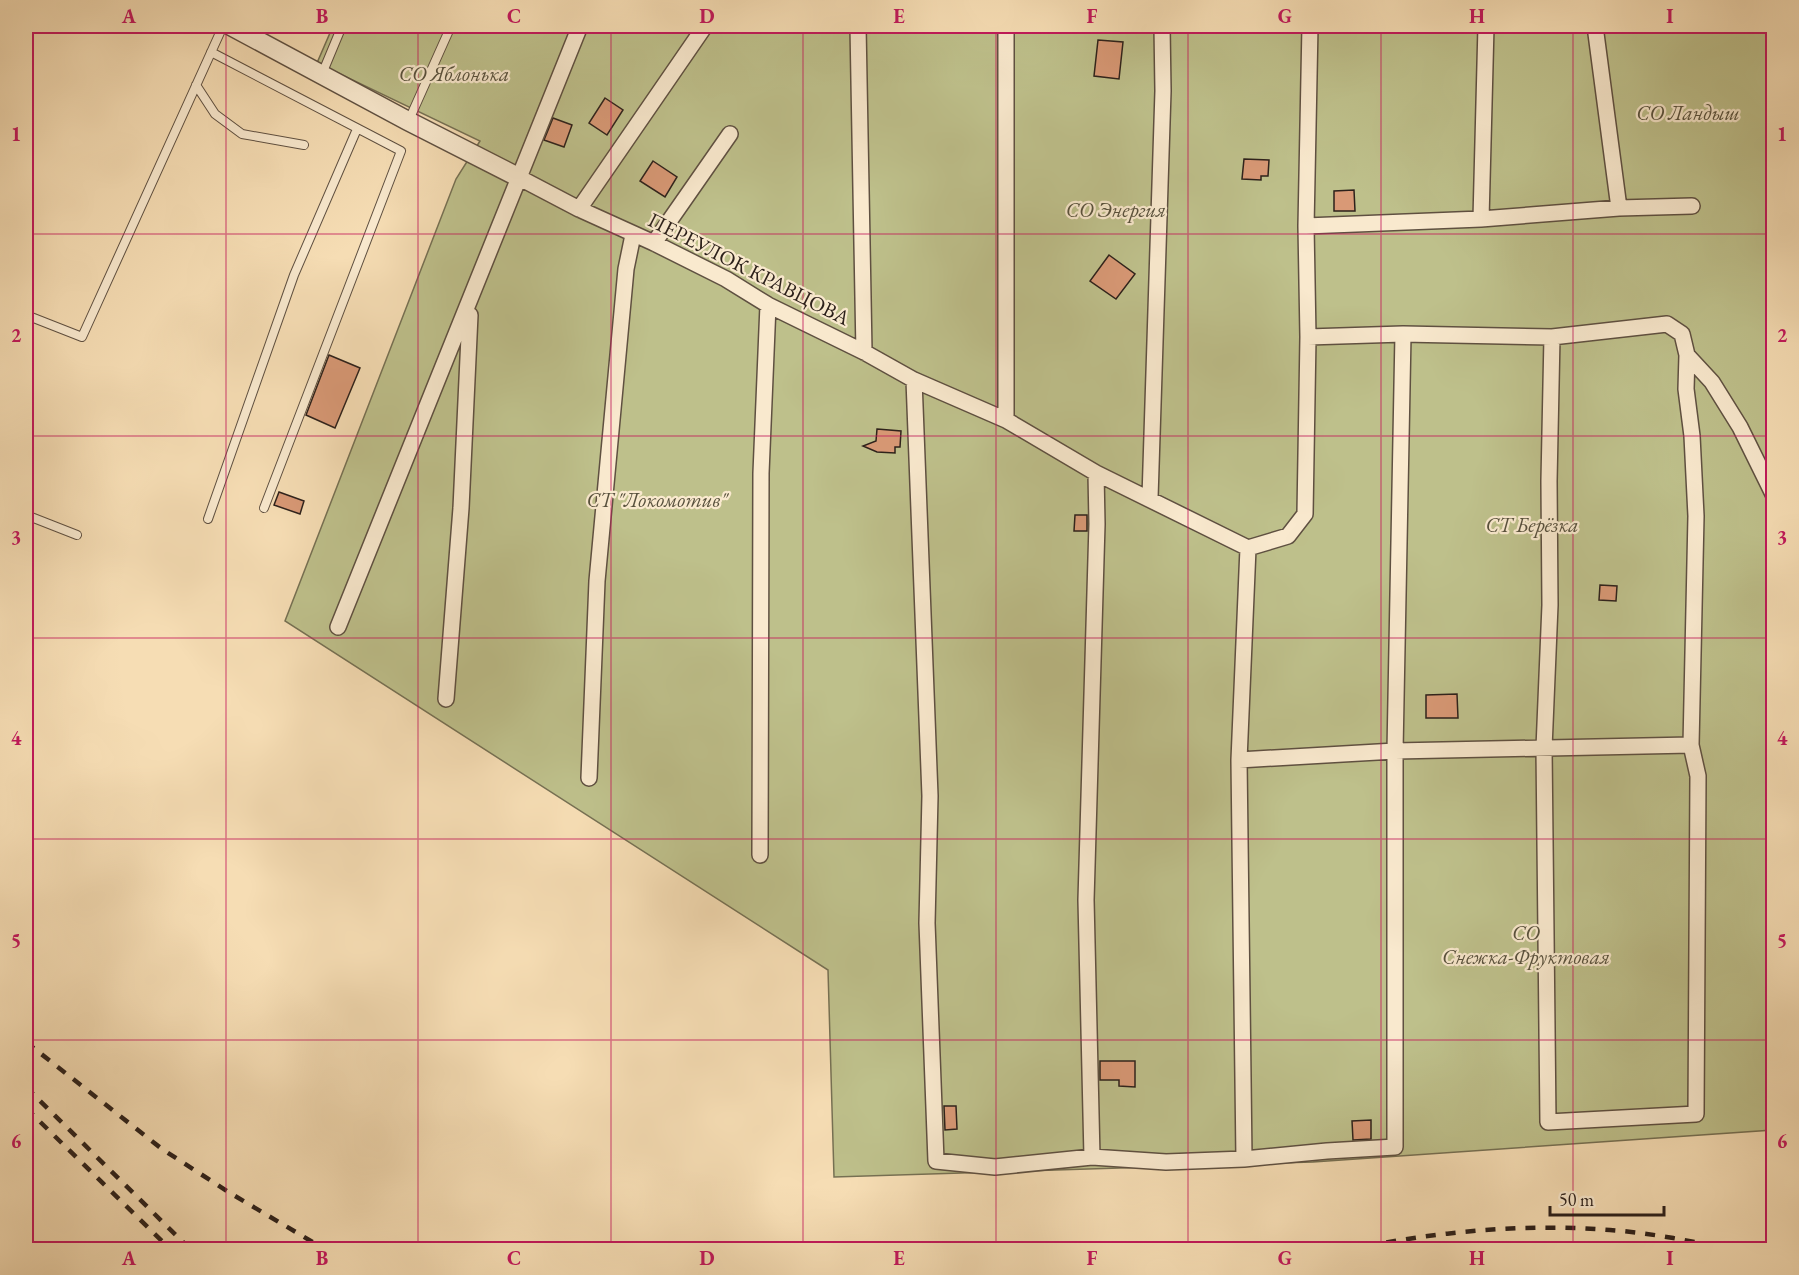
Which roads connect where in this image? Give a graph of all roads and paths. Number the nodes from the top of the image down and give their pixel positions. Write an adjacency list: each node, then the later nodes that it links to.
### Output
1 (223, 26): 13 (lane)
2 (231, 26): 14 (street, ПЕРЕУЛОК КРАВЦОВА)
3 (342, 26): 14 (lane)
4 (452, 26): 16 (lane)
5 (580, 26): 20 (street)
6 (705, 26): 23 (street)
7 (858, 26): 34 (street)
8 (1006, 26): 37 (street)
9 (1162, 26): 40 (street)
10 (1310, 26): 25 (street)
11 (1486, 26): 24 (street)
12 (1595, 26): 22 (street)
13 (211, 52): 15 (lane); 17 (lane)
14 (322, 74): 16 (street, ПЕРЕУЛОК КРАВЦОВА)
15 (196, 85): 19 (lane); 30 (lane)
16 (408, 121): 20 (street, ПЕРЕУЛОК КРАВЦОВА)
17 (357, 129): 41 (lane); 43 (lane)
18 (730, 134): 27 (street)
19 (304, 145)
20 (518, 177): 23 (street, ПЕРЕУЛОК КРАВЦОВА); 28 (street)
21 (1692, 206): 22 (street)
22 (1619, 208): 24 (street)
23 (579, 209): 26 (street, ПЕРЕУЛОК КРАВЦОВА)
24 (1481, 219): 25 (street)
25 (1306, 226): 32 (street)
26 (633, 235): 27 (street, ПЕРЕУЛОК КРАВЦОВА); 52 (street)
27 (654, 243): 29 (street, ПЕРЕУЛОК КРАВЦОВА)
28 (470, 303): 46 (street); 47 (street)
29 (768, 305): 34 (street, ПЕРЕУЛОК КРАВЦОВА); 53 (street)
30 (26, 315)
31 (1403, 334): 32 (street); 33 (street); 50 (street)
32 (1308, 337): 45 (street)
33 (1552, 337): 35 (street); 49 (street)
34 (864, 352): 36 (street, ПЕРЕУЛОК КРАВЦОВА)
35 (1687, 355): 39 (street); 48 (street)
36 (914, 380): 37 (street, ПЕРЕУЛОК КРАВЦОВА); 54 (street)
37 (1006, 420): 38 (street, ПЕРЕУЛОК КРАВЦОВА)
38 (1096, 473): 40 (street, ПЕРЕУЛОК КРАВЦОВА); 54 (street)
39 (1773, 496)
40 (1150, 498): 45 (street, ПЕРЕУЛОК КРАВЦОВА)
41 (264, 508)
42 (26, 515): 44 (lane)
43 (208, 519)
44 (77, 535)
45 (1248, 548): 51 (street)
46 (338, 627)
47 (446, 699)
48 (1691, 745): 49 (street); 49 (street)
49 (1544, 748): 50 (street)
50 (1395, 751): 51 (street); 55 (street)
51 (1239, 760): 55 (street)
52 (590, 778)
53 (760, 855)
54 (1092, 1157): 55 (street)
55 (1244, 1159)

